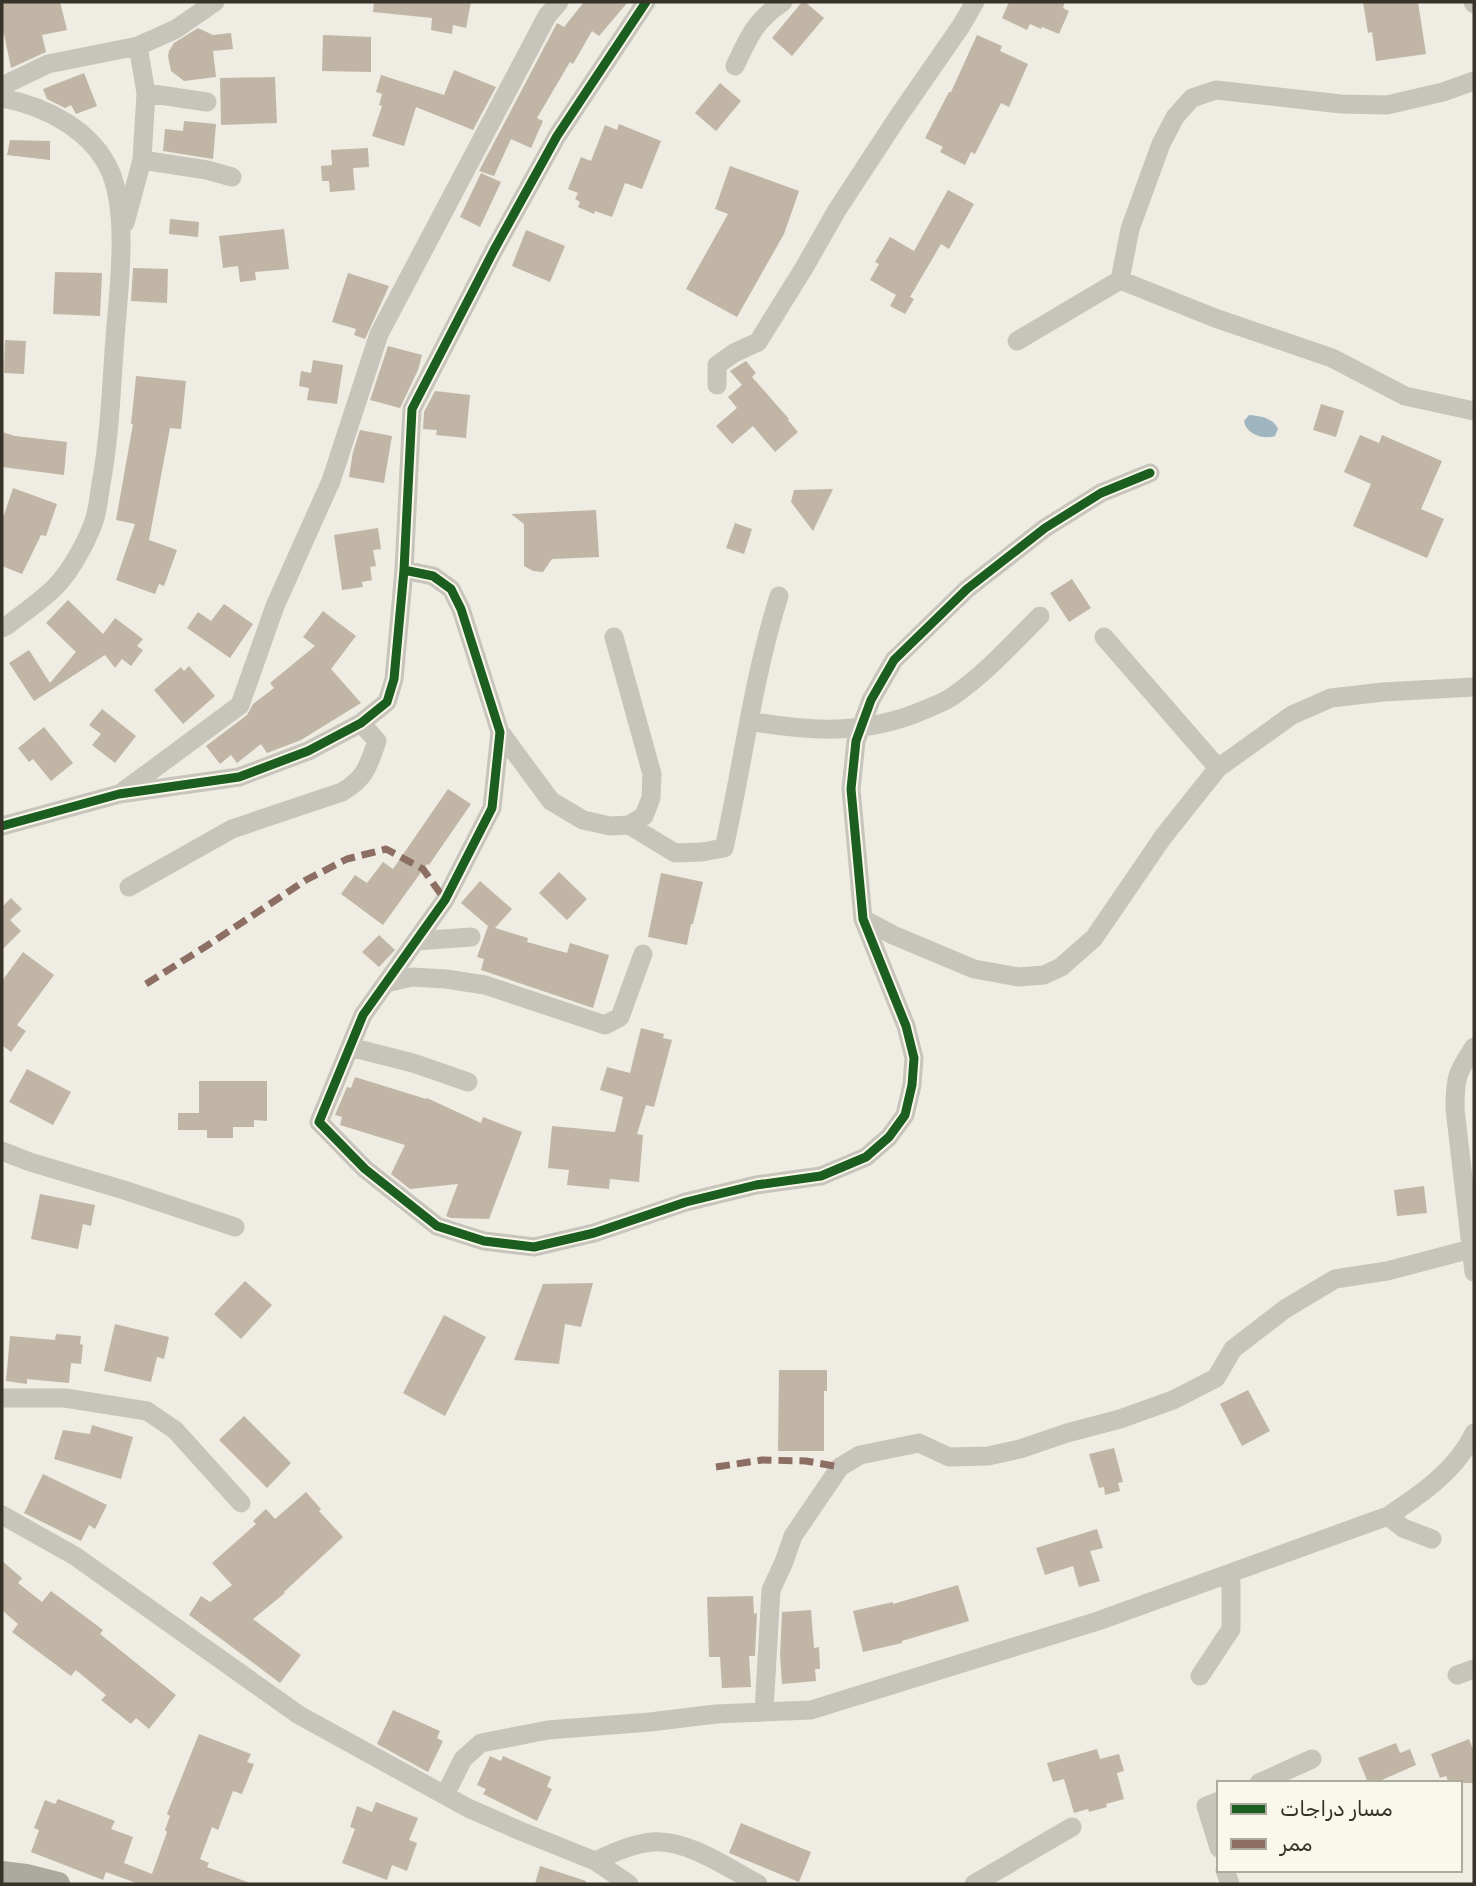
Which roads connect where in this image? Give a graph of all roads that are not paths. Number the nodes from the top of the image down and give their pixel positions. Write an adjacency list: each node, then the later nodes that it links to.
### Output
1 (215, 2): 6 (street)
2 (559, 2): 33 (street)
3 (646, 2): 21 (street)
4 (783, 2): 7 (street)
5 (975, 2): 18 (street)
6 (138, 46): 9 (street); 10 (street)
7 (735, 66)
8 (1474, 81): 16 (street)
9 (2, 86)
10 (146, 93): 12 (street); 13 (street)
11 (2, 98): 15 (street)
12 (207, 102)
13 (142, 160): 14 (street); 15 (street)
14 (232, 177)
15 (121, 238): 24 (street)
16 (1120, 280): 17 (street); 19 (street)
17 (1017, 341)
18 (716, 385)
19 (1474, 411)
20 (1150, 472): 30 (street)
21 (404, 570): 29 (street); 31 (street)
22 (779, 596): 28 (street)
23 (1040, 616): 30 (street)
24 (2, 628)
25 (614, 637): 34 (street)
26 (1104, 638): 32 (street)
27 (1474, 687): 32 (street)
28 (749, 722): 30 (street); 34 (street)
29 (361, 723): 33 (street); 36 (street)
30 (861, 728): 37 (street)
31 (500, 732): 34 (street); 39 (street)
32 (1218, 768): 37 (street)
33 (119, 794): 35 (street)
34 (629, 825)
35 (2, 826)
36 (129, 887)
37 (863, 919): 42 (street)
38 (471, 937): 39 (street)
39 (416, 941): 41 (street)
40 (643, 954): 41 (street)
41 (386, 983): 42 (street)
42 (350, 1046): 44 (street)
43 (1474, 1047): 47 (street)
44 (468, 1082)
45 (2, 1152): 46 (street)
46 (235, 1227)
47 (1471, 1249): 48 (street); 57 (street)
48 (1474, 1272)
49 (2, 1398): 51 (street)
50 (1474, 1433): 53 (street)
51 (241, 1503)
52 (2, 1515): 60 (street)
53 (1388, 1516): 54 (street); 55 (street)
54 (1432, 1539)
55 (1231, 1573): 56 (street); 57 (street)
56 (1200, 1676)
57 (764, 1711): 60 (street)
58 (1312, 1759): 59 (street)
59 (1263, 1781)
60 (445, 1795): 64 (street)
61 (1217, 1802): 63 (street)
62 (1072, 1827): 69 (street)
63 (1217, 1842)
64 (595, 1861): 67 (street); 68 (street)
65 (2, 1873): 66 (main road)
66 (58, 1884)
67 (629, 1884)
68 (758, 1884)
69 (974, 1884)

